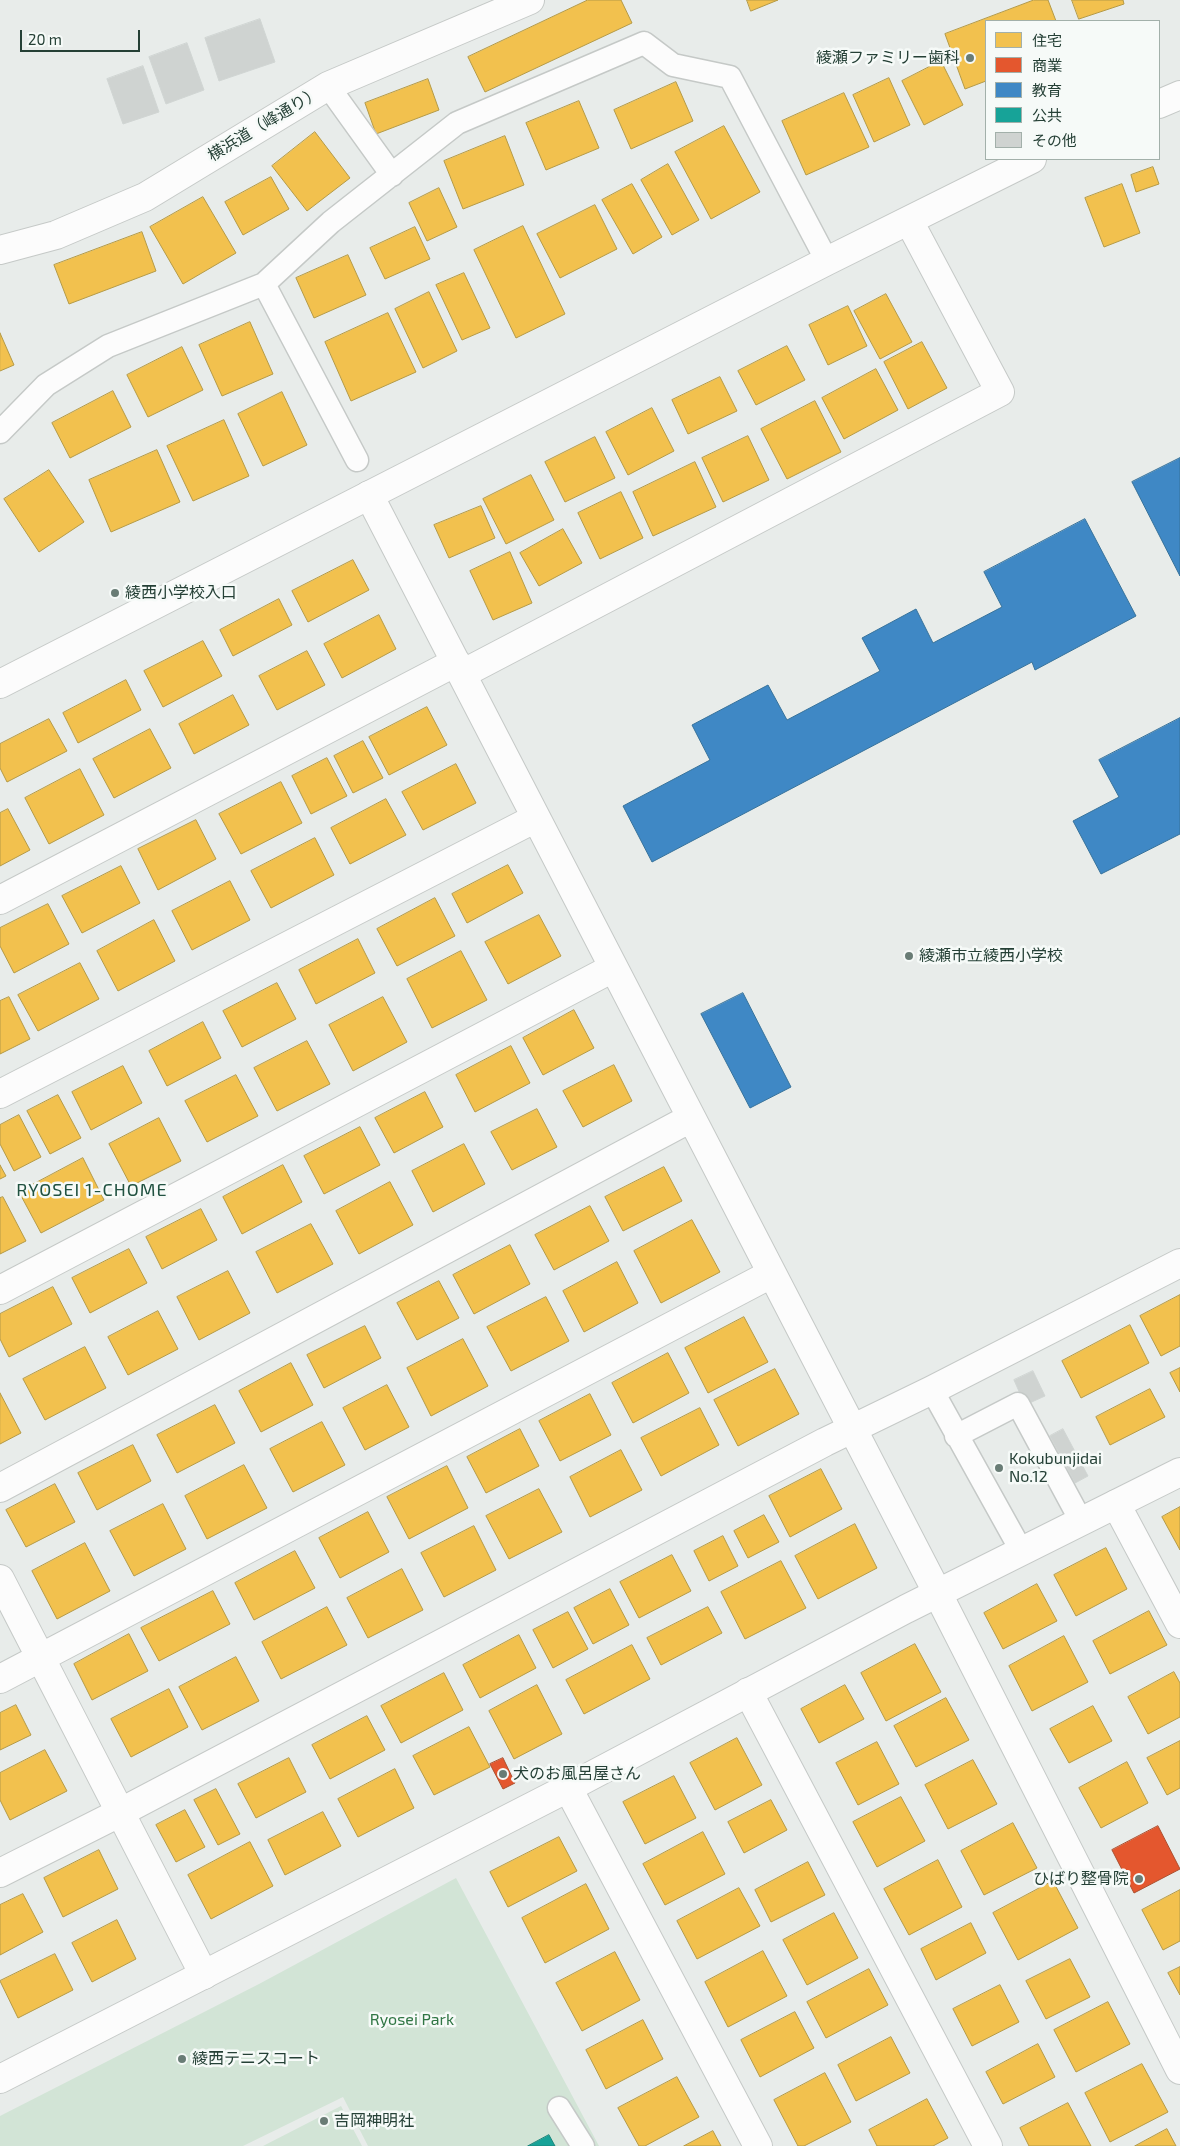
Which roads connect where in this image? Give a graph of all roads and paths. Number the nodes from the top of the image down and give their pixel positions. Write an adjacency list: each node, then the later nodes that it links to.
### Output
1 (530, 0): 2 (street, 横浜道（峰通り）)
2 (328, 86): 6 (lane); 8 (street, 横浜道（峰通り）)
3 (1180, 95): 4 (street)
4 (1160, 104)
5 (1030, 160): 7 (street)
6 (392, 175): 9 (lane); 10 (lane)
7 (909, 221): 9 (street); 14 (street)
8 (0, 250)
9 (827, 261): 13 (street)
10 (264, 284): 11 (lane); 12 (lane)
11 (0, 432)
12 (357, 460)
13 (369, 495): 14 (street); 15 (street)
14 (459, 668): 16 (street); 17 (street)
15 (0, 684)
16 (536, 818): 18 (street); 19 (street)
17 (0, 900)
18 (613, 968): 20 (street); 23 (street)
19 (0, 1094)
20 (691, 1118): 22 (street); 28 (street)
21 (1180, 1263): 24 (street)
22 (771, 1274): 25 (street); 35 (street)
23 (0, 1290)
24 (932, 1390): 25 (street); 26 (lane)
25 (851, 1428): 33 (street); 39 (street)
26 (956, 1436): 30 (lane); 31 (lane)
27 (1180, 1472): 29 (street)
28 (0, 1488)
29 (1116, 1504): 30 (street); 34 (street)
30 (1081, 1521): 31 (street)
31 (1022, 1552): 33 (street)
32 (0, 1579): 35 (street)
33 (938, 1594): 37 (street); 42 (street)
34 (1180, 1624)
35 (41, 1658): 36 (street); 39 (street)
36 (0, 1679)
37 (748, 1692): 38 (street); 47 (street)
38 (568, 1788): 41 (street); 46 (street)
39 (121, 1812): 40 (street); 41 (street)
40 (0, 1873)
41 (204, 1975): 43 (street)
42 (1180, 2070)
43 (0, 2079)
44 (559, 2108): 45 (lane)
45 (583, 2146)
46 (758, 2146)
47 (988, 2146)

